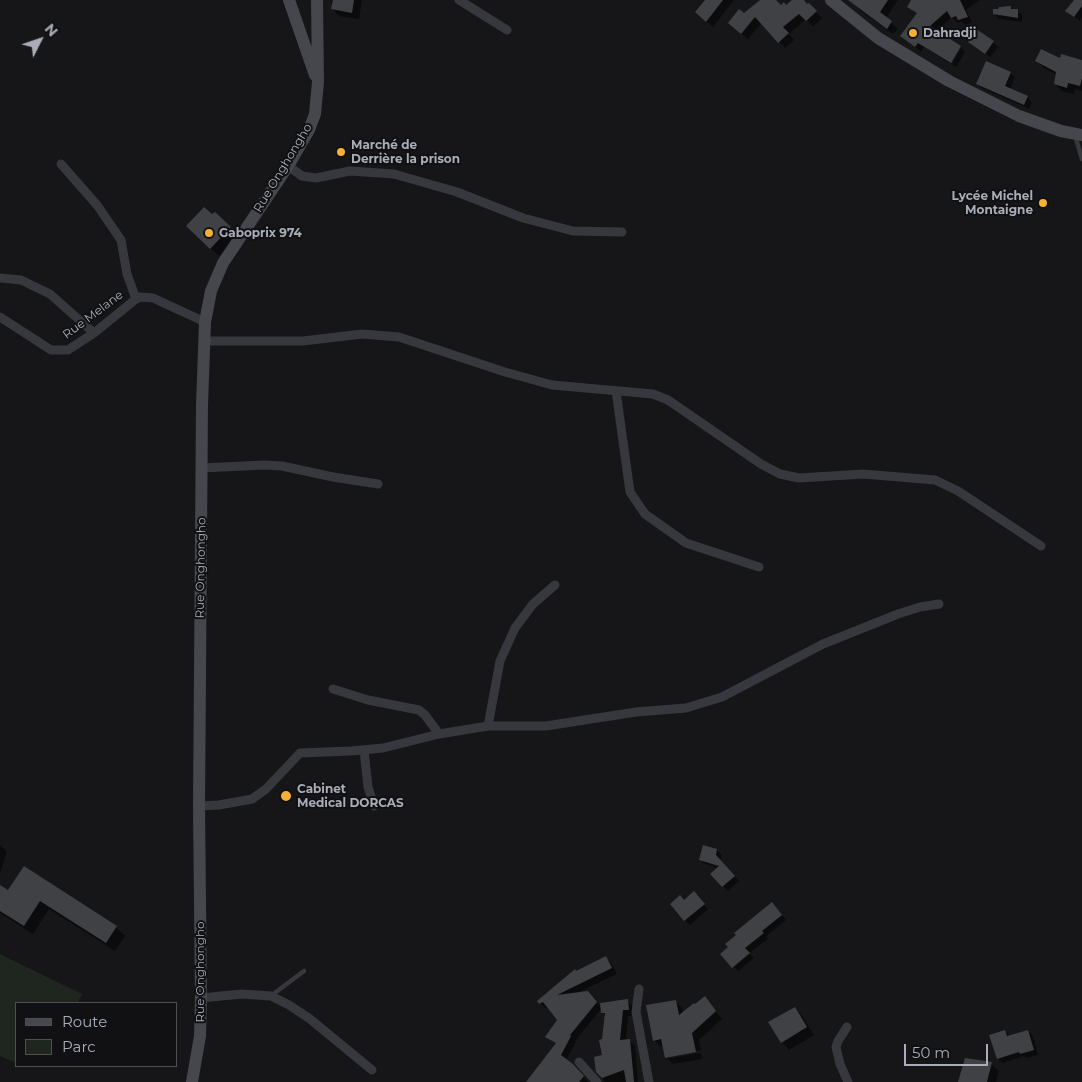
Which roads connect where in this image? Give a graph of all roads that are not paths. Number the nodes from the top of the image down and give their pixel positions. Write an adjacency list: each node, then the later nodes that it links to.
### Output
1 (289, 0): 6 (main road)
2 (316, 0): 6 (main road, Rue Onghongho)
3 (459, 0): 5 (street)
4 (831, 0): 7 (main road)
5 (507, 30)
6 (318, 82): 10 (main road, Rue Onghongho)
7 (1078, 134): 8 (lane)
8 (1082, 159)
9 (61, 164): 13 (street)
10 (288, 166): 11 (street); 15 (main road, Rue Onghongho)
11 (622, 232)
12 (0, 278): 16 (street)
13 (136, 299): 15 (street, Rue Melane); 16 (street, Rue Melane)
14 (0, 318): 16 (street, Rue Melane)
15 (204, 322): 17 (main road, Rue Onghongho)
16 (94, 333)
17 (203, 341): 18 (street); 19 (main road, Rue Onghongho)
18 (616, 391): 21 (street); 22 (street)
19 (202, 468): 20 (street); 29 (main road, Rue Onghongho)
20 (378, 484)
21 (1042, 546)
22 (759, 567)
23 (555, 585): 26 (street)
24 (939, 604): 26 (street)
25 (334, 689): 27 (street)
26 (488, 726): 27 (street)
27 (439, 734): 28 (street)
28 (364, 750): 29 (street); 30 (street)
29 (199, 806): 34 (main road, Rue Onghongho)
30 (374, 806)
31 (304, 971): 33 (lane)
32 (638, 989): 40 (street)
33 (271, 996): 34 (street); 37 (street)
34 (201, 998): 38 (main road, Rue Onghongho)
35 (847, 1027): 41 (street)
36 (579, 1062): 39 (street)
37 (372, 1070)
38 (192, 1082)
39 (597, 1082)
40 (649, 1082)
41 (848, 1082)

